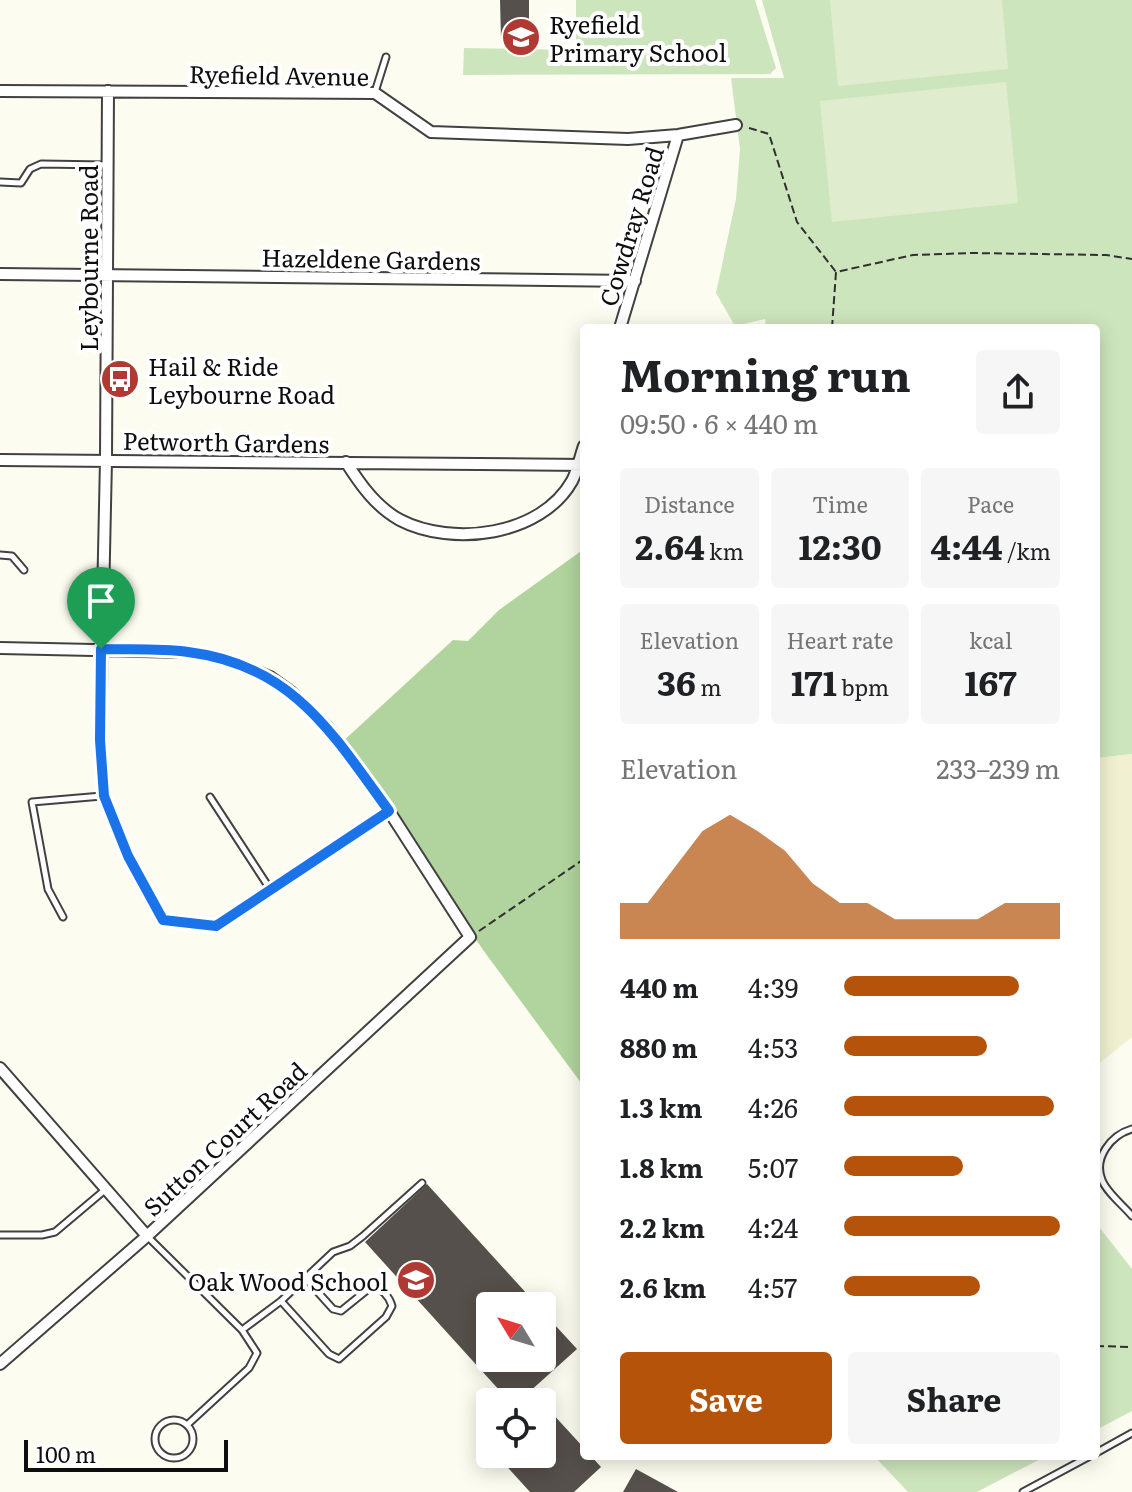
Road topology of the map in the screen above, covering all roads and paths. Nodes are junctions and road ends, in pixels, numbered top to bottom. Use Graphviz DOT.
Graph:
graph roads {
  1 [pos="386,57"];
  2 [pos="0,91"];
  3 [pos="108,91"];
  4 [pos="375,93"];
  5 [pos="736,125"];
  6 [pos="678,135"];
  7 [pos="108,165"];
  8 [pos="0,182"];
  9 [pos="1132,259"];
  10 [pos="836,272"];
  11 [pos="0,274"];
  12 [pos="107,275"];
  13 [pos="635,281"];
  14 [pos="621,324"];
  15 [pos="832,324"];
  16 [pos="0,460"];
  17 [pos="106,460"];
  18 [pos="346,462"];
  19 [pos="580,465"];
  20 [pos="580,467"];
  21 [pos="0,555"];
  22 [pos="24,570"];
  23 [pos="0,648"];
  24 [pos="101,649"];
  25 [pos="104,796"];
  26 [pos="210,797"];
  27 [pos="389,811"];
  28 [pos="580,862"];
  29 [pos="271,890"];
  30 [pos="63,917"];
  31 [pos="470,937"];
  32 [pos="0,1068"];
  33 [pos="1132,1129"];
  34 [pos="422,1183"];
  35 [pos="106,1189"];
  36 [pos="1132,1216"];
  37 [pos="0,1235"];
  38 [pos="147,1236"];
  39 [pos="306,1279"];
  40 [pos="281,1301"];
  41 [pos="242,1330"];
  42 [pos="1100,1346"];
  43 [pos="1132,1347"];
  44 [pos="0,1364"];
  45 [pos="187,1425"];
  46 [pos="1132,1433"];
  47 [pos="1100,1451"];
  48 [pos="1083,1460"];
  49 [pos="1023,1492"];
  1 -- 4 [label="lane"];
  2 -- 3 [label="street, Ryefield Avenue"];
  3 -- 4 [label="street, Ryefield Avenue"];
  3 -- 7 [label="street, Leybourne Road"];
  4 -- 6 [label="street, Ryefield Avenue"];
  5 -- 6 [label="street, Ryefield Avenue"];
  5 -- 10 [label="path"];
  6 -- 13 [label="street, Cowdray Road"];
  7 -- 8 [label="lane"];
  7 -- 12 [label="street, Leybourne Road"];
  9 -- 10 [label="path"];
  10 -- 15 [label="path"];
  11 -- 12 [label="street, Hazeldene Gardens"];
  12 -- 13 [label="street, Hazeldene Gardens"];
  12 -- 17 [label="street, Leybourne Road"];
  13 -- 14 [label="street, Cowdray Road"];
  16 -- 17 [label="street, Petworth Gardens"];
  17 -- 18 [label="street, Petworth Gardens"];
  17 -- 24 [label="street, Leybourne Road"];
  18 -- 19 [label="street, Petworth Gardens"];
  18 -- 20 [label="street, Petworth Gardens"];
  21 -- 22 [label="lane"];
  23 -- 24 [label="street"];
  24 -- 25 [label="street, Leybourne Road"];
  24 -- 27 [label="street"];
  25 -- 29 [label="street, Leybourne Road"];
  25 -- 30 [label="lane"];
  26 -- 29 [label="lane"];
  27 -- 29 [label="street, Leybourne Road"];
  27 -- 31 [label="street"];
  28 -- 31 [label="path"];
  31 -- 38 [label="street, Sutton Court Road"];
  32 -- 35 [label="street"];
  33 -- 36 [label="lane"];
  34 -- 39 [label="lane"];
  35 -- 37 [label="lane"];
  35 -- 38 [label="street"];
  38 -- 41 [label="lane"];
  38 -- 44 [label="street, Sutton Court Road"];
  39 -- 40 [label="lane"];
  39 -- 40 [label="lane"];
  40 -- 41 [label="lane"];
  41 -- 45 [label="lane"];
  42 -- 43 [label="path"];
  45 -- 45 [label="lane"];
  46 -- 47 [label="lane"];
  48 -- 49 [label="lane"];
}
